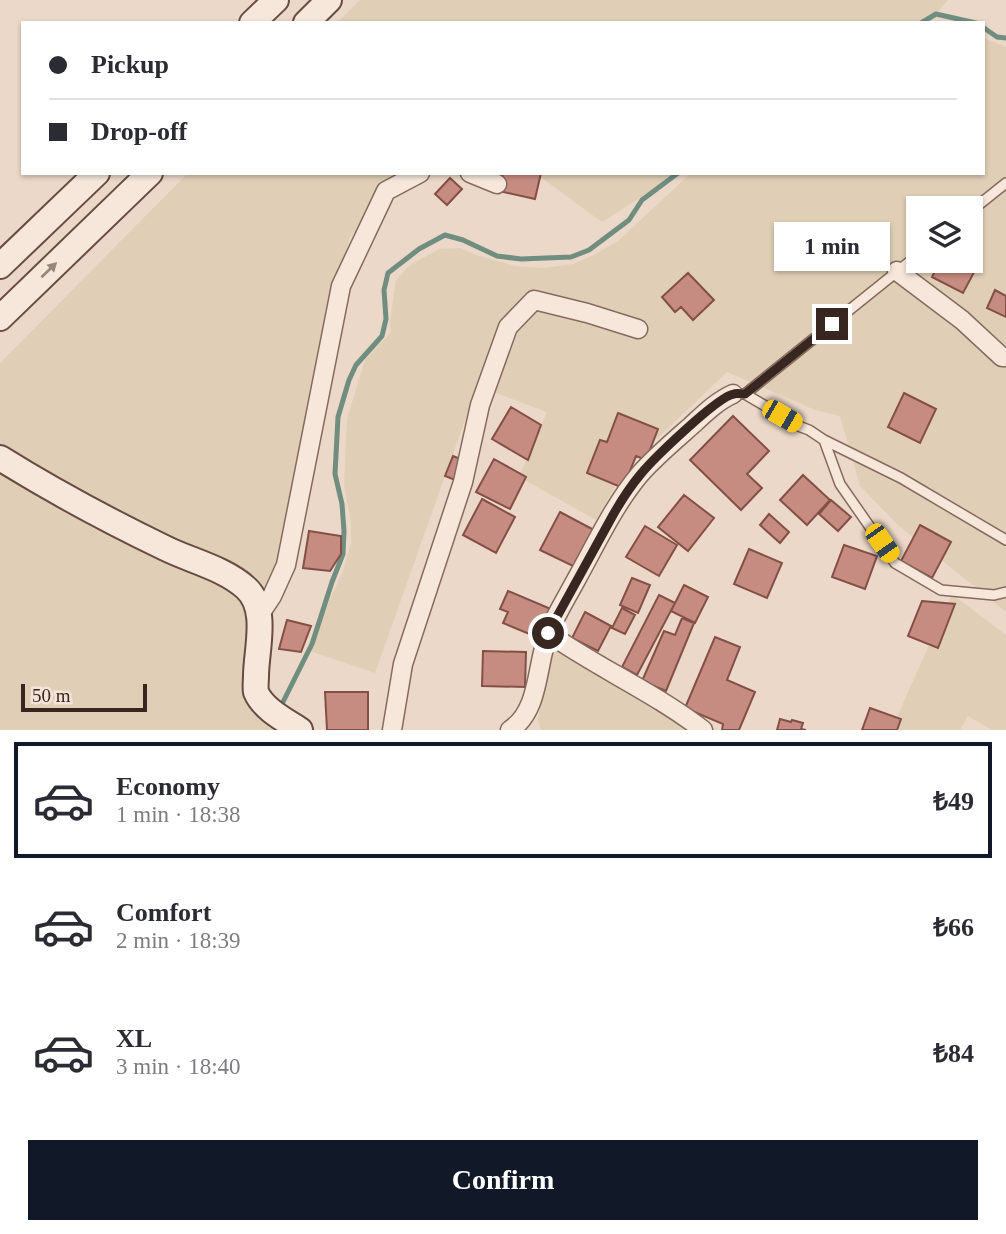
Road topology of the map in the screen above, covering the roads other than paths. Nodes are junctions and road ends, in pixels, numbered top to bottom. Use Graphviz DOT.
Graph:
graph roads {
  1 [pos="276,0"];
  2 [pos="329,0"];
  3 [pos="255,21"];
  4 [pos="308,21"];
  5 [pos="95,175"];
  6 [pos="148,175"];
  7 [pos="416,175"];
  8 [pos="475,175"];
  9 [pos="1006,183"];
  10 [pos="497,184"];
  11 [pos="983,201"];
  12 [pos="906,264"];
  13 [pos="0,266"];
  14 [pos="897,271"];
  15 [pos="0,318"];
  16 [pos="638,329"];
  17 [pos="1006,357"];
  18 [pos="739,394"];
  19 [pos="824,440"];
  20 [pos="0,458"];
  21 [pos="1006,540"];
  22 [pos="1006,592"];
  23 [pos="258,617"];
  24 [pos="548,633"];
  25 [pos="300,730"];
  26 [pos="392,730"];
  27 [pos="510,730"];
  28 [pos="703,730"];
  1 -- 3 [label="street"];
  2 -- 4 [label="street"];
  5 -- 13 [label="street"];
  15 -- 6 [label="street, one-way"];
  7 -- 23 [label="street"];
  8 -- 10 [label="street"];
  9 -- 11 [label="lane"];
  12 -- 14 [label="lane"];
  14 -- 17 [label="street"];
  14 -- 18 [label="lane"];
  16 -- 26 [label="street"];
  18 -- 19 [label="lane"];
  18 -- 24 [label="street"];
  19 -- 21 [label="lane"];
  19 -- 22 [label="lane"];
  20 -- 23 [label="street"];
  23 -- 25 [label="street"];
  24 -- 27 [label="street"];
  24 -- 28 [label="street"];
}
